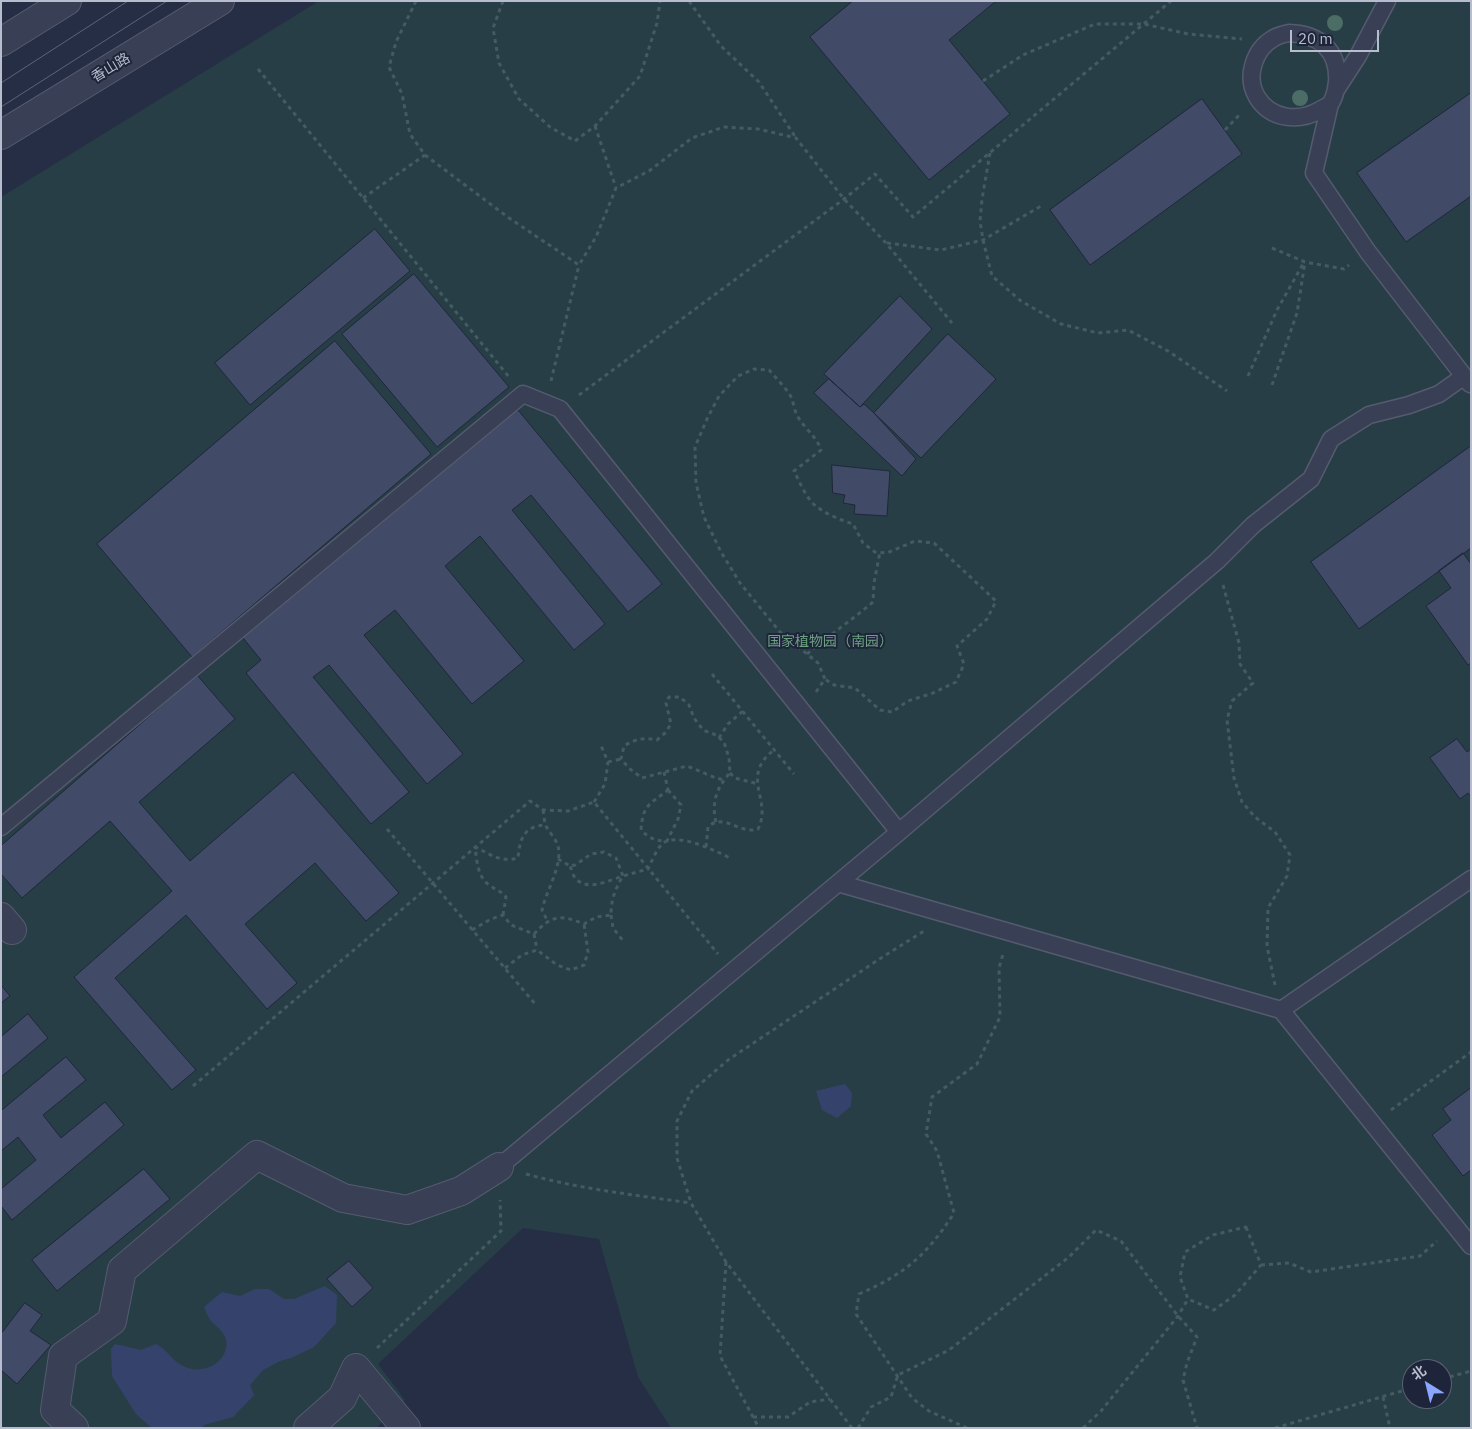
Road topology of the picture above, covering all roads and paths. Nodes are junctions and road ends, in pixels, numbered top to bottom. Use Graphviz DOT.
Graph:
graph roads {
  1 [pos="66,1"];
  2 [pos="220,1"];
  3 [pos="416,1"];
  4 [pos="504,1"];
  5 [pos="660,1"];
  6 [pos="688,1"];
  7 [pos="1171,1"];
  8 [pos="1388,1"];
  9 [pos="1144,24"];
  10 [pos="1,42"];
  11 [pos="1264,45"];
  12 [pos="258,69"];
  13 [pos="983,81"];
  14 [pos="1333,97"];
  15 [pos="595,126"];
  16 [pos="1,135"];
  17 [pos="796,138"];
  18 [pos="990,153"];
  19 [pos="425,155"];
  20 [pos="616,188"];
  21 [pos="363,198"];
  22 [pos="844,199"];
  23 [pos="1041,206"];
  24 [pos="983,240"];
  25 [pos="886,243"];
  26 [pos="1272,248"];
  27 [pos="1368,252"];
  28 [pos="1304,262"];
  29 [pos="580,265"];
  30 [pos="952,323"];
  31 [pos="1248,376"];
  32 [pos="1467,381"];
  33 [pos="1272,385"];
  34 [pos="1227,392"];
  35 [pos="523,394"];
  36 [pos="553,406"];
  37 [pos="880,552"];
  38 [pos="1217,562"];
  39 [pos="807,654"];
  40 [pos="712,674"];
  41 [pos="825,679"];
  42 [pos="799,707"];
  43 [pos="743,711"];
  44 [pos="719,738"];
  45 [pos="600,743"];
  46 [pos="774,750"];
  47 [pos="621,759"];
  48 [pos="608,762"];
  49 [pos="664,772"];
  50 [pos="730,773"];
  51 [pos="794,774"];
  52 [pos="724,780"];
  53 [pos="758,784"];
  54 [pos="668,790"];
  55 [pos="594,802"];
  56 [pos="543,810"];
  57 [pos="716,822"];
  58 [pos="546,825"];
  59 [pos="1,827"];
  60 [pos="387,829"];
  61 [pos="900,832"];
  62 [pos="666,841"];
  63 [pos="475,847"];
  64 [pos="706,847"];
  65 [pos="730,858"];
  66 [pos="558,859"];
  67 [pos="570,866"];
  68 [pos="648,868"];
  69 [pos="623,876"];
  70 [pos="1471,879"];
  71 [pos="432,883"];
  72 [pos="838,883"];
  73 [pos="503,915"];
  74 [pos="612,915"];
  75 [pos="950,915"];
  76 [pos="548,922"];
  77 [pos="584,924"];
  78 [pos="472,930"];
  79 [pos="1009,932"];
  80 [pos="534,934"];
  81 [pos="624,942"];
  82 [pos="537,950"];
  83 [pos="505,968"];
  84 [pos="733,972"];
  85 [pos="536,1005"];
  86 [pos="1281,1010"];
  87 [pos="1471,1052"];
  88 [pos="193,1086"];
  89 [pos="1372,1123"];
  90 [pos="499,1167"];
  91 [pos="690,1203"];
  92 [pos="1454,1226"];
  93 [pos="1471,1246"];
  94 [pos="726,1262"];
  95 [pos="1261,1264"];
  96 [pos="1188,1299"];
  97 [pos="1178,1316"];
  98 [pos="356,1368"];
  99 [pos="1471,1371"];
  100 [pos="898,1375"];
  101 [pos="1452,1377"];
  102 [pos="1402,1391"];
  103 [pos="1383,1396"];
  104 [pos="830,1399"];
  105 [pos="752,1417"];
  106 [pos="74,1428"];
  107 [pos="308,1428"];
  108 [pos="406,1428"];
  109 [pos="759,1428"];
  110 [pos="852,1428"];
  111 [pos="858,1428"];
  112 [pos="967,1428"];
  113 [pos="1083,1428"];
  114 [pos="1197,1428"];
  115 [pos="1274,1428"];
  116 [pos="1390,1428"];
  1 -- 10 [label="street"];
  2 -- 16 [label="street, 香山路"];
  3 -- 19 [label="path"];
  4 -- 15 [label="path"];
  5 -- 15 [label="path"];
  6 -- 17 [label="path"];
  7 -- 9 [label="path"];
  8 -- 14 [label="lane"];
  9 -- 11 [label="path"];
  9 -- 13 [label="path"];
  9 -- 18 [label="path"];
  11 -- 14 [label="lane"];
  11 -- 14 [label="lane"];
  12 -- 21 [label="path"];
  14 -- 27 [label="lane"];
  15 -- 20 [label="path"];
  17 -- 20 [label="path"];
  17 -- 22 [label="path"];
  18 -- 22 [label="path"];
  18 -- 24 [label="path"];
  19 -- 21 [label="path"];
  19 -- 29 [label="path"];
  20 -- 29 [label="path"];
  21 -- 35 [label="path"];
  22 -- 25 [label="path"];
  22 -- 36 [label="path"];
  23 -- 24 [label="path"];
  24 -- 25 [label="path"];
  24 -- 34 [label="path"];
  25 -- 30 [label="path"];
  26 -- 28 [label="path"];
  27 -- 28 [label="path"];
  27 -- 32 [label="lane"];
  28 -- 31 [label="path"];
  28 -- 33 [label="path"];
  29 -- 36 [label="path"];
  32 -- 38 [label="lane"];
  35 -- 36 [label="lane"];
  35 -- 59 [label="lane"];
  36 -- 42 [label="lane"];
  37 -- 39 [label="path"];
  37 -- 39 [label="path"];
  37 -- 41 [label="path"];
  38 -- 61 [label="lane"];
  38 -- 86 [label="path"];
  39 -- 41 [label="path"];
  40 -- 43 [label="path"];
  41 -- 42 [label="path"];
  42 -- 61 [label="lane"];
  43 -- 44 [label="path"];
  43 -- 46 [label="path"];
  44 -- 47 [label="path"];
  44 -- 50 [label="path"];
  45 -- 48 [label="path"];
  46 -- 51 [label="path"];
  46 -- 53 [label="path"];
  47 -- 48 [label="path"];
  47 -- 49 [label="path"];
  48 -- 55 [label="path"];
  49 -- 52 [label="path"];
  49 -- 54 [label="path"];
  50 -- 52 [label="path"];
  50 -- 53 [label="path"];
  52 -- 57 [label="path"];
  53 -- 57 [label="path"];
  54 -- 62 [label="path"];
  54 -- 62 [label="path"];
  55 -- 56 [label="path"];
  55 -- 68 [label="path"];
  56 -- 58 [label="path"];
  56 -- 63 [label="path"];
  57 -- 64 [label="path"];
  58 -- 63 [label="path"];
  58 -- 66 [label="path"];
  60 -- 71 [label="path"];
  61 -- 72 [label="lane"];
  62 -- 64 [label="path"];
  62 -- 68 [label="path"];
  63 -- 71 [label="path"];
  63 -- 73 [label="path"];
  64 -- 65 [label="path"];
  66 -- 67 [label="path"];
  66 -- 76 [label="path"];
  67 -- 69 [label="path"];
  67 -- 69 [label="path"];
  68 -- 69 [label="path"];
  68 -- 84 [label="path"];
  69 -- 74 [label="path"];
  70 -- 86 [label="lane"];
  71 -- 78 [label="path"];
  71 -- 88 [label="path"];
  72 -- 75 [label="lane"];
  72 -- 84 [label="lane"];
  73 -- 78 [label="path"];
  73 -- 80 [label="path"];
  74 -- 77 [label="path"];
  74 -- 81 [label="path"];
  75 -- 79 [label="lane"];
  75 -- 91 [label="path"];
  76 -- 77 [label="path"];
  76 -- 80 [label="path"];
  77 -- 82 [label="path"];
  78 -- 83 [label="path"];
  79 -- 86 [label="lane"];
  79 -- 100 [label="path"];
  80 -- 82 [label="path"];
  82 -- 83 [label="path"];
  83 -- 85 [label="path"];
  84 -- 90 [label="lane"];
  86 -- 89 [label="lane"];
  87 -- 89 [label="path"];
  89 -- 92 [label="lane"];
  90 -- 91 [label="path"];
  90 -- 98 [label="path"];
  90 -- 106 [label="street"];
  91 -- 94 [label="path"];
  92 -- 93 [label="lane"];
  92 -- 95 [label="path"];
  94 -- 104 [label="path"];
  94 -- 105 [label="path"];
  95 -- 96 [label="path"];
  95 -- 96 [label="path"];
  96 -- 97 [label="path"];
  97 -- 100 [label="path"];
  97 -- 113 [label="path"];
  97 -- 114 [label="path"];
  98 -- 107 [label="street"];
  98 -- 108 [label="street"];
  99 -- 101 [label="path"];
  100 -- 111 [label="path"];
  100 -- 112 [label="path"];
  102 -- 103 [label="path"];
  103 -- 115 [label="path"];
  103 -- 116 [label="path"];
  104 -- 105 [label="path"];
  104 -- 110 [label="path"];
  105 -- 109 [label="path"];
}
